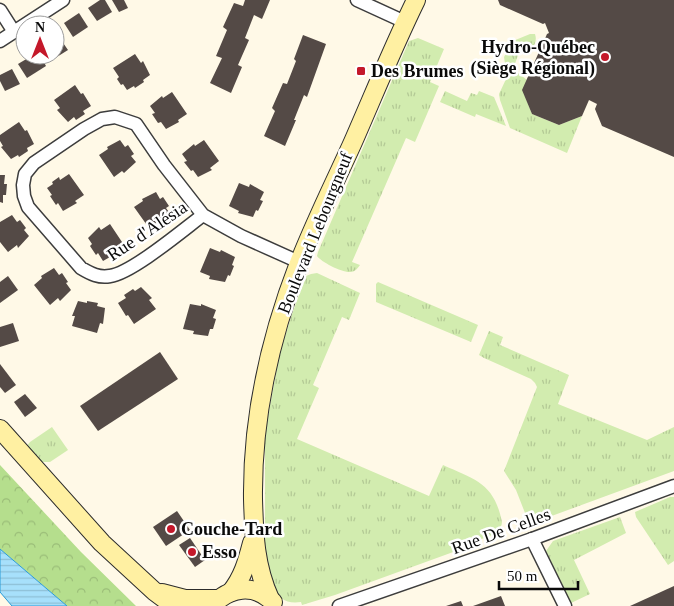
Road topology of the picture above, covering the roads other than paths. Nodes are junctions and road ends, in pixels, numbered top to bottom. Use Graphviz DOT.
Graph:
graph roads {
  1 [pos="63,0"];
  2 [pos="357,0"];
  3 [pos="416,0"];
  4 [pos="0,10"];
  5 [pos="405,22"];
  6 [pos="14,32"];
  7 [pos="0,41"];
  8 [pos="203,215"];
  9 [pos="300,262"];
  10 [pos="0,430"];
  11 [pos="674,486"];
  12 [pos="254,538"];
  13 [pos="532,539"];
  14 [pos="154,592"];
  15 [pos="221,599"];
  16 [pos="274,602"];
  17 [pos="174,606"];
  18 [pos="339,606"];
  19 [pos="565,606"];
  1 -- 6 [label="street"];
  2 -- 5 [label="street"];
  3 -- 5 [label="main road, Boulevard Lebourgneuf"];
  4 -- 6 [label="street"];
  5 -- 9 [label="main road, Boulevard Lebourgneuf"];
  6 -- 7 [label="street"];
  8 -- 8 [label="street, Rue d'Alésia"];
  8 -- 9 [label="street, Rue d'Alésia"];
  9 -- 12 [label="main road, Boulevard Lebourgneuf"];
  10 -- 14 [label="main road"];
  11 -- 13 [label="street, Rue De Celles"];
  12 -- 15 [label="main road, Boulevard Lebourgneuf"];
  12 -- 16 [label="main road, Boulevard Lebourgneuf"];
  13 -- 18 [label="street, Rue De Celles"];
  13 -- 19 [label="street"];
  14 -- 15 [label="main road"];
  14 -- 17 [label="main road"];
  15 -- 16 [label="main road"];
}
